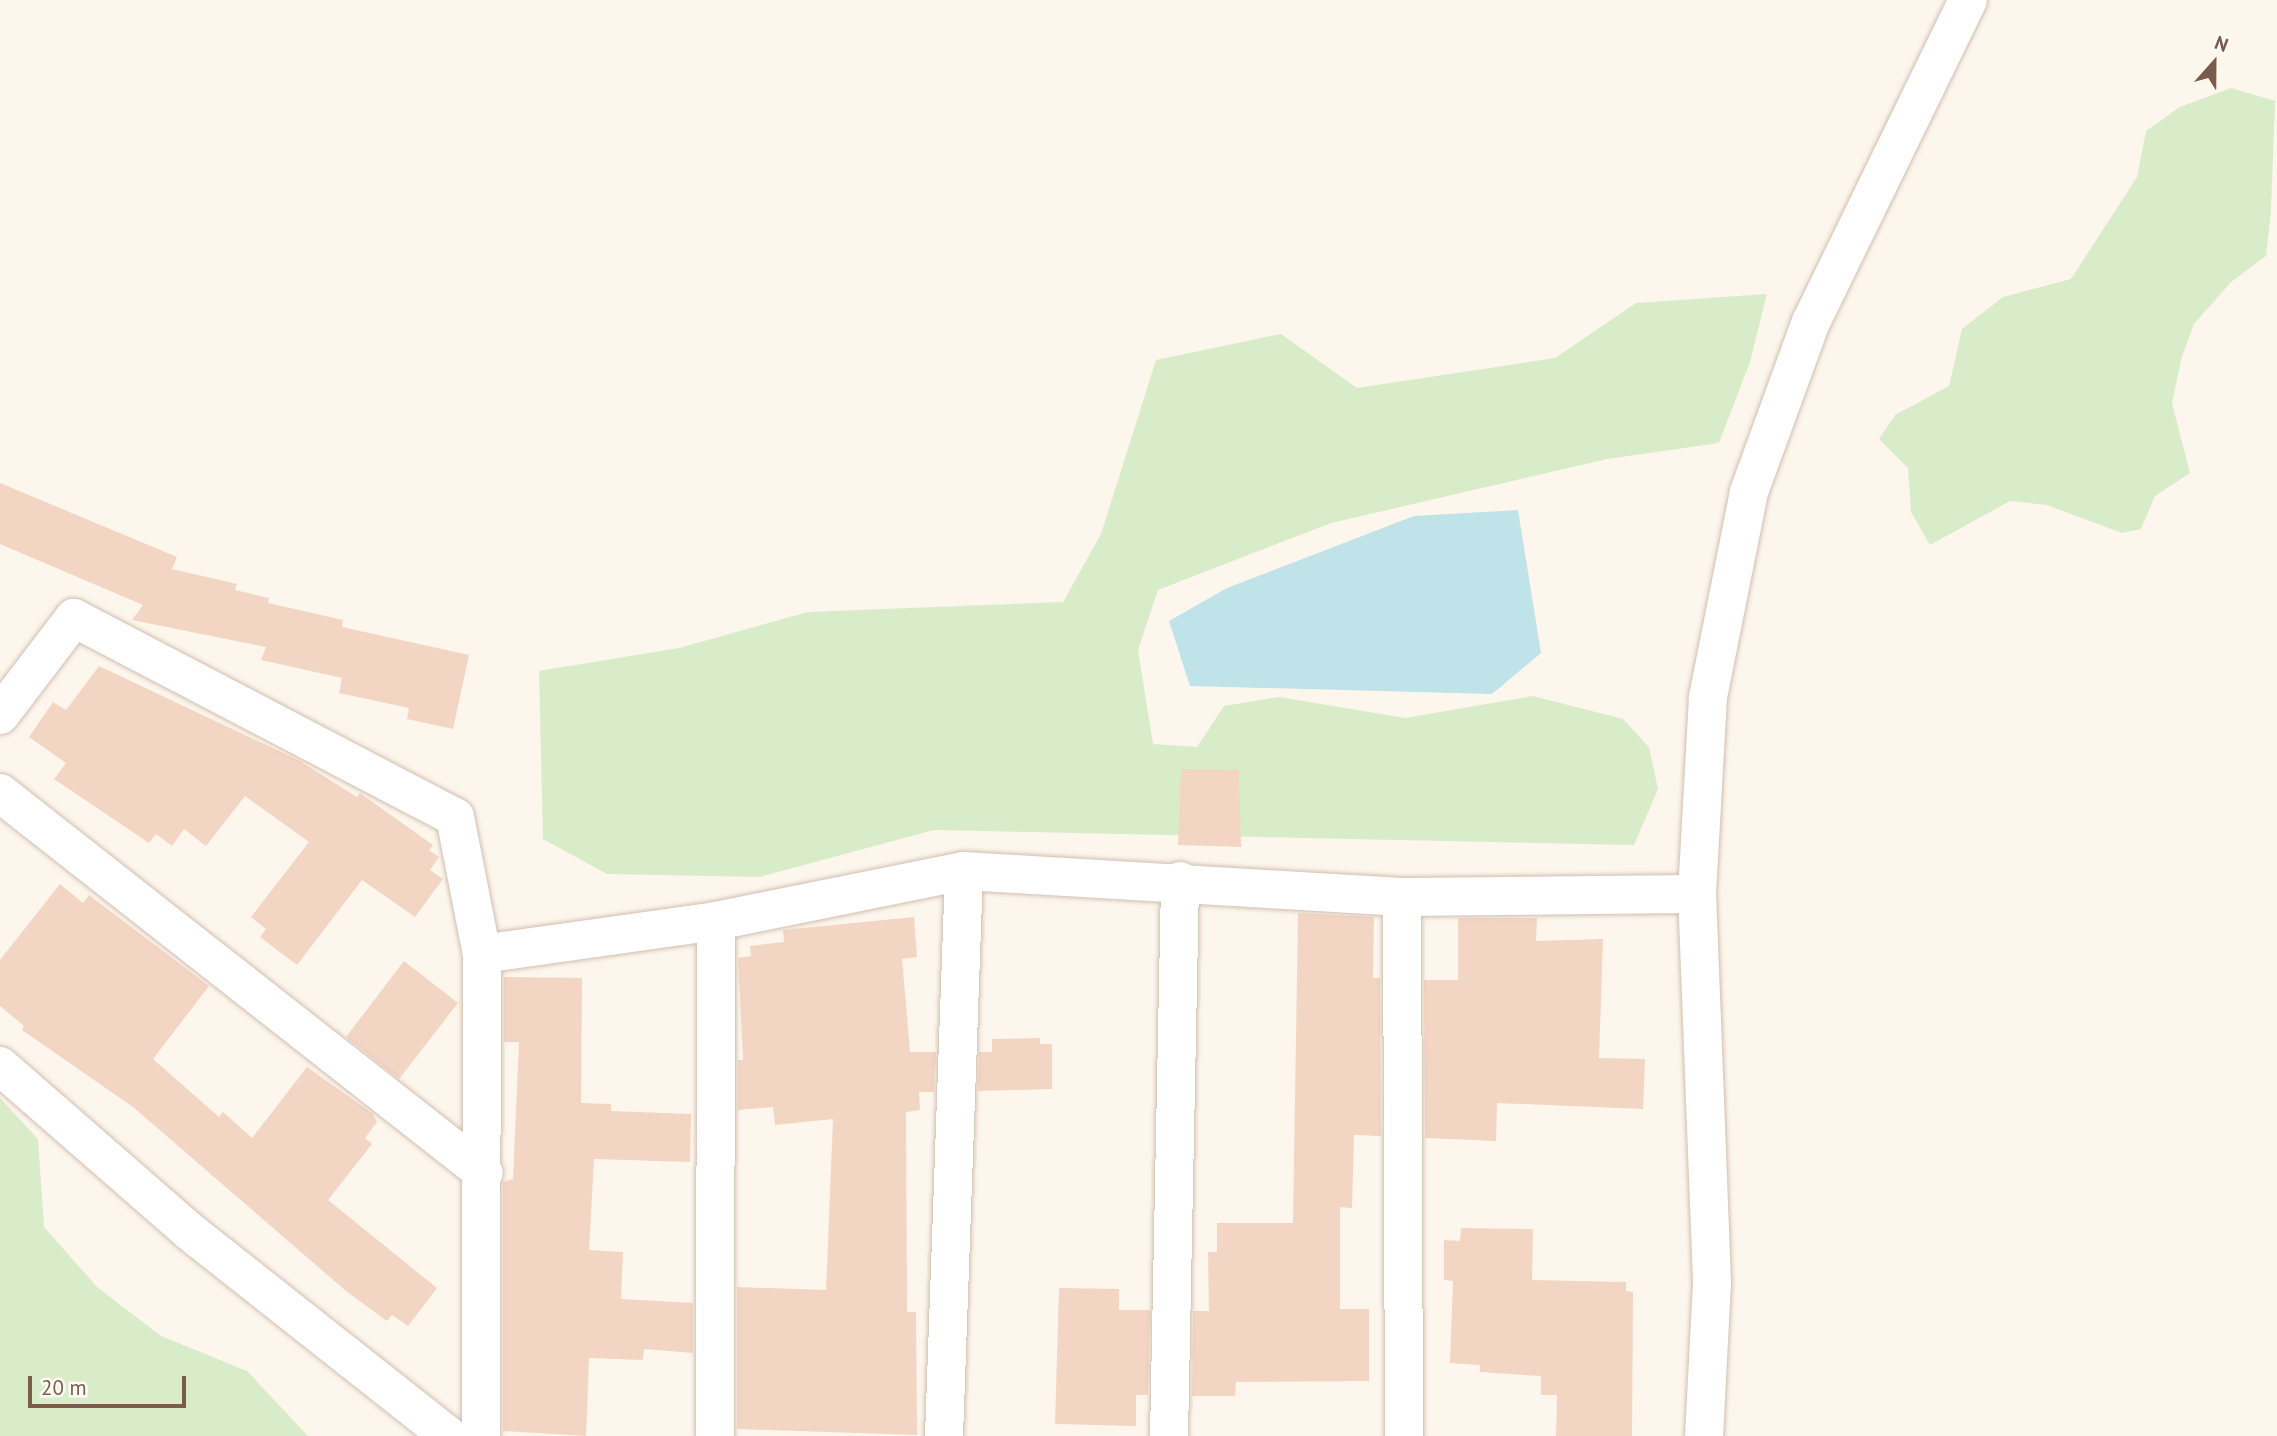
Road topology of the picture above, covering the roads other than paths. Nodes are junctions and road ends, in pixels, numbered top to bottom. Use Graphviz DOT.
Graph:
graph roads {
  1 [pos="1968,0"];
  2 [pos="0,715"];
  3 [pos="0,793"];
  4 [pos="964,871"];
  5 [pos="1180,881"];
  6 [pos="1697,894"];
  7 [pos="1402,897"];
  8 [pos="716,921"];
  9 [pos="482,954"];
  10 [pos="0,1066"];
  11 [pos="484,1173"];
  12 [pos="449,1436"];
  13 [pos="481,1436"];
  14 [pos="716,1436"];
  15 [pos="944,1436"];
  16 [pos="1169,1436"];
  17 [pos="1404,1436"];
  18 [pos="1704,1436"];
  1 -- 6 [label="street"];
  2 -- 9 [label="street"];
  3 -- 11 [label="street"];
  4 -- 5 [label="street"];
  4 -- 8 [label="street"];
  4 -- 15 [label="street"];
  5 -- 7 [label="street"];
  5 -- 16 [label="street"];
  6 -- 7 [label="street"];
  6 -- 18 [label="street"];
  7 -- 17 [label="street"];
  8 -- 9 [label="street"];
  8 -- 14 [label="street"];
  9 -- 11 [label="street"];
  10 -- 12 [label="street"];
  11 -- 13 [label="street"];
}
